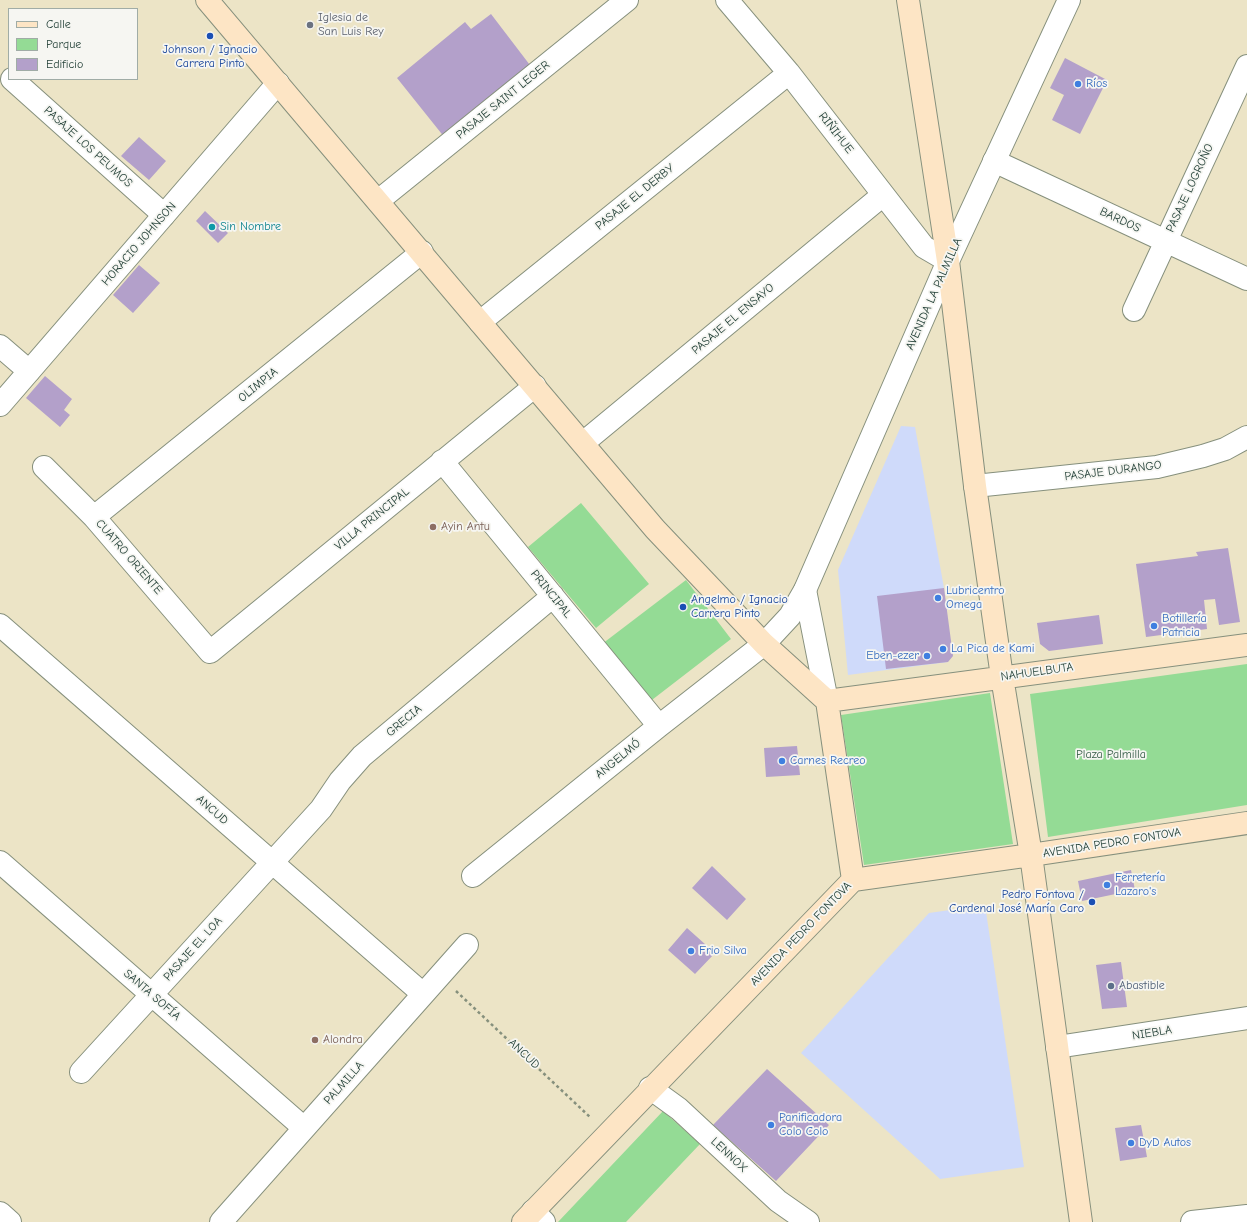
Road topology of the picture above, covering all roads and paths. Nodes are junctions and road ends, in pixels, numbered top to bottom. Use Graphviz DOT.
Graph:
graph roads {
  1 [pos="207,0"];
  2 [pos="627,0"];
  3 [pos="727,0"];
  4 [pos="908,0"];
  5 [pos="1069,0"];
  6 [pos="1247,66"];
  7 [pos="0,68"];
  8 [pos="789,73"];
  9 [pos="8,75"];
  10 [pos="13,80"];
  11 [pos="278,83"];
  12 [pos="994,161"];
  13 [pos="883,195"];
  14 [pos="378,201"];
  15 [pos="164,215"];
  16 [pos="1166,241"];
  17 [pos="422,252"];
  18 [pos="948,261"];
  19 [pos="1247,279"];
  20 [pos="1134,310"];
  21 [pos="480,322"];
  22 [pos="0,346"];
  23 [pos="29,371"];
  24 [pos="534,386"];
  25 [pos="0,405"];
  26 [pos="1247,437"];
  27 [pos="583,443"];
  28 [pos="442,461"];
  29 [pos="44,466"];
  30 [pos="975,486"];
  31 [pos="94,517"];
  32 [pos="805,590"];
  33 [pos="553,596"];
  34 [pos="0,625"];
  35 [pos="764,644"];
  36 [pos="1247,645"];
  37 [pos="210,652"];
  38 [pos="1002,677"];
  39 [pos="827,701"];
  40 [pos="659,726"];
  41 [pos="1247,823"];
  42 [pos="1031,855"];
  43 [pos="0,862"];
  44 [pos="272,862"];
  45 [pos="473,876"];
  46 [pos="853,880"];
  47 [pos="466,945"];
  48 [pos="440,975"];
  49 [pos="423,994"];
  50 [pos="152,995"];
  51 [pos="1247,1018"];
  52 [pos="1057,1047"];
  53 [pos="81,1072"];
  54 [pos="650,1088"];
  55 [pos="304,1128"];
  56 [pos="607,1133"];
  57 [pos="0,1213"];
  58 [pos="1247,1216"];
  59 [pos="534,1218"];
  60 [pos="10,1222"];
  61 [pos="221,1222"];
  62 [pos="808,1222"];
  63 [pos="1081,1222"];
  64 [pos="1192,1222"];
  1 -- 11 [label="main road"];
  2 -- 14 [label="street, PASAJE SAINT LEGER"];
  3 -- 8 [label="street, RIÑIHUE"];
  4 -- 18 [label="main road"];
  5 -- 12 [label="street, AVENIDA LA PALMILLA"];
  6 -- 16 [label="street, PASAJE LOGROÑO"];
  7 -- 9 [label="street"];
  8 -- 13 [label="street, RIÑIHUE"];
  8 -- 21 [label="street, PASAJE EL DERBY"];
  10 -- 15 [label="street, PASAJE LOS PEUMOS"];
  11 -- 14 [label="main road"];
  11 -- 15 [label="street, HORACIO JOHNSON"];
  12 -- 16 [label="street, BARDOS"];
  12 -- 18 [label="street, AVENIDA LA PALMILLA"];
  13 -- 18 [label="street, RIÑIHUE"];
  13 -- 27 [label="street, PASAJE EL ENSAYO"];
  14 -- 17 [label="main road"];
  15 -- 23 [label="street, HORACIO JOHNSON"];
  16 -- 19 [label="street, BARDOS"];
  16 -- 20 [label="street, PASAJE LOGROÑO"];
  17 -- 21 [label="main road"];
  17 -- 31 [label="street, OLIMPIA"];
  18 -- 30 [label="main road"];
  18 -- 32 [label="street, AVENIDA LA PALMILLA"];
  21 -- 24 [label="main road"];
  22 -- 23 [label="street"];
  23 -- 25 [label="street, HORACIO JOHNSON"];
  24 -- 27 [label="main road"];
  24 -- 28 [label="street, VILLA PRINCIPAL"];
  26 -- 30 [label="street, PASAJE DURANGO"];
  27 -- 35 [label="main road"];
  28 -- 33 [label="street, PRINCIPAL"];
  28 -- 37 [label="street, VILLA PRINCIPAL"];
  29 -- 31 [label="street, CUATRO ORIENTE"];
  30 -- 38 [label="main road"];
  31 -- 37 [label="street, CUATRO ORIENTE"];
  32 -- 35 [label="street, AVENIDA LA PALMILLA"];
  32 -- 39 [label="street"];
  33 -- 40 [label="street, PRINCIPAL"];
  33 -- 44 [label="street, GRECIA"];
  34 -- 44 [label="street, ANCUD"];
  35 -- 39 [label="main road"];
  35 -- 40 [label="street, ANGELMÓ"];
  36 -- 38 [label="main road, NAHUELBUTA"];
  38 -- 39 [label="main road, NAHUELBUTA"];
  38 -- 42 [label="main road"];
  39 -- 46 [label="main road"];
  40 -- 45 [label="street, ANGELMÓ"];
  41 -- 42 [label="main road, AVENIDA PEDRO FONTOVA"];
  42 -- 46 [label="main road, AVENIDA PEDRO FONTOVA"];
  42 -- 52 [label="main road"];
  43 -- 50 [label="street, SANTA SOFÍA"];
  44 -- 49 [label="street, ANCUD"];
  44 -- 50 [label="street, PASAJE EL LOA"];
  46 -- 54 [label="main road, AVENIDA PEDRO FONTOVA"];
  47 -- 48 [label="street, PALMILLA"];
  48 -- 49 [label="street, PALMILLA"];
  48 -- 56 [label="path, ANCUD"];
  49 -- 55 [label="street, PALMILLA"];
  50 -- 53 [label="street, PASAJE EL LOA"];
  50 -- 55 [label="street, SANTA SOFÍA"];
  51 -- 52 [label="street, NIEBLA"];
  52 -- 63 [label="main road"];
  54 -- 56 [label="main road, AVENIDA PEDRO FONTOVA"];
  54 -- 62 [label="street, LENNOX"];
  55 -- 61 [label="street, PALMILLA"];
  56 -- 59 [label="main road, AVENIDA PEDRO FONTOVA"];
  57 -- 60 [label="street"];
  58 -- 64 [label="street"];
}
